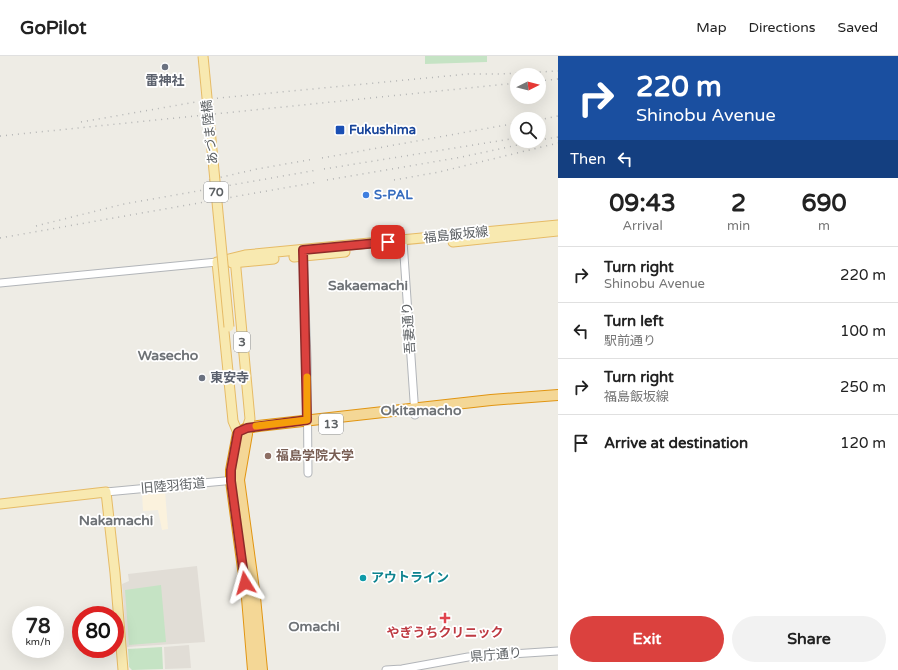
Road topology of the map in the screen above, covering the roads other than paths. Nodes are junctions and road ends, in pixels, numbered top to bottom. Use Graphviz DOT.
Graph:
graph roads {
  1 [pos="203,56"];
  2 [pos="208,56"];
  3 [pos="558,225"];
  4 [pos="558,231"];
  5 [pos="403,244"];
  6 [pos="303,254"];
  7 [pos="235,260"];
  8 [pos="217,262"];
  9 [pos="0,283"];
  10 [pos="232,327"];
  11 [pos="558,395"];
  12 [pos="558,402"];
  13 [pos="414,412"];
  14 [pos="307,424"];
  15 [pos="244,431"];
  16 [pos="308,474"];
  17 [pos="235,480"];
  18 [pos="106,492"];
  19 [pos="0,504"];
  20 [pos="558,651"];
  21 [pos="123,670"];
  22 [pos="253,670"];
  23 [pos="262,670"];
  24 [pos="386,670"];
  1 -- 10 [label="main road, あづま陸橋 / 70, bridge"];
  2 -- 10 [label="main road, あづま陸橋 / 70"];
  3 -- 5 [label="main road, 福島飯坂線"];
  4 -- 5 [label="main road, 福島飯坂線"];
  5 -- 6 [label="main road, 福島飯坂線"];
  5 -- 13 [label="street, 吾妻通り"];
  6 -- 7 [label="main road, 福島飯坂線"];
  6 -- 14 [label="street"];
  7 -- 8 [label="main road, 福島飯坂線"];
  7 -- 15 [label="main road, 3"];
  8 -- 9 [label="street"];
  8 -- 15 [label="main road, 3"];
  10 -- 15 [label="main road, 70"];
  11 -- 13 [label="highway, 13"];
  12 -- 13 [label="highway, 13"];
  13 -- 14 [label="highway, 13"];
  14 -- 15 [label="highway, 13"];
  14 -- 16 [label="street"];
  15 -- 17 [label="highway"];
  17 -- 18 [label="street, 旧陸羽街道"];
  17 -- 22 [label="highway"];
  17 -- 23 [label="highway"];
  18 -- 19 [label="main road"];
  18 -- 21 [label="main road"];
  20 -- 24 [label="street, 県庁通り"];
}
